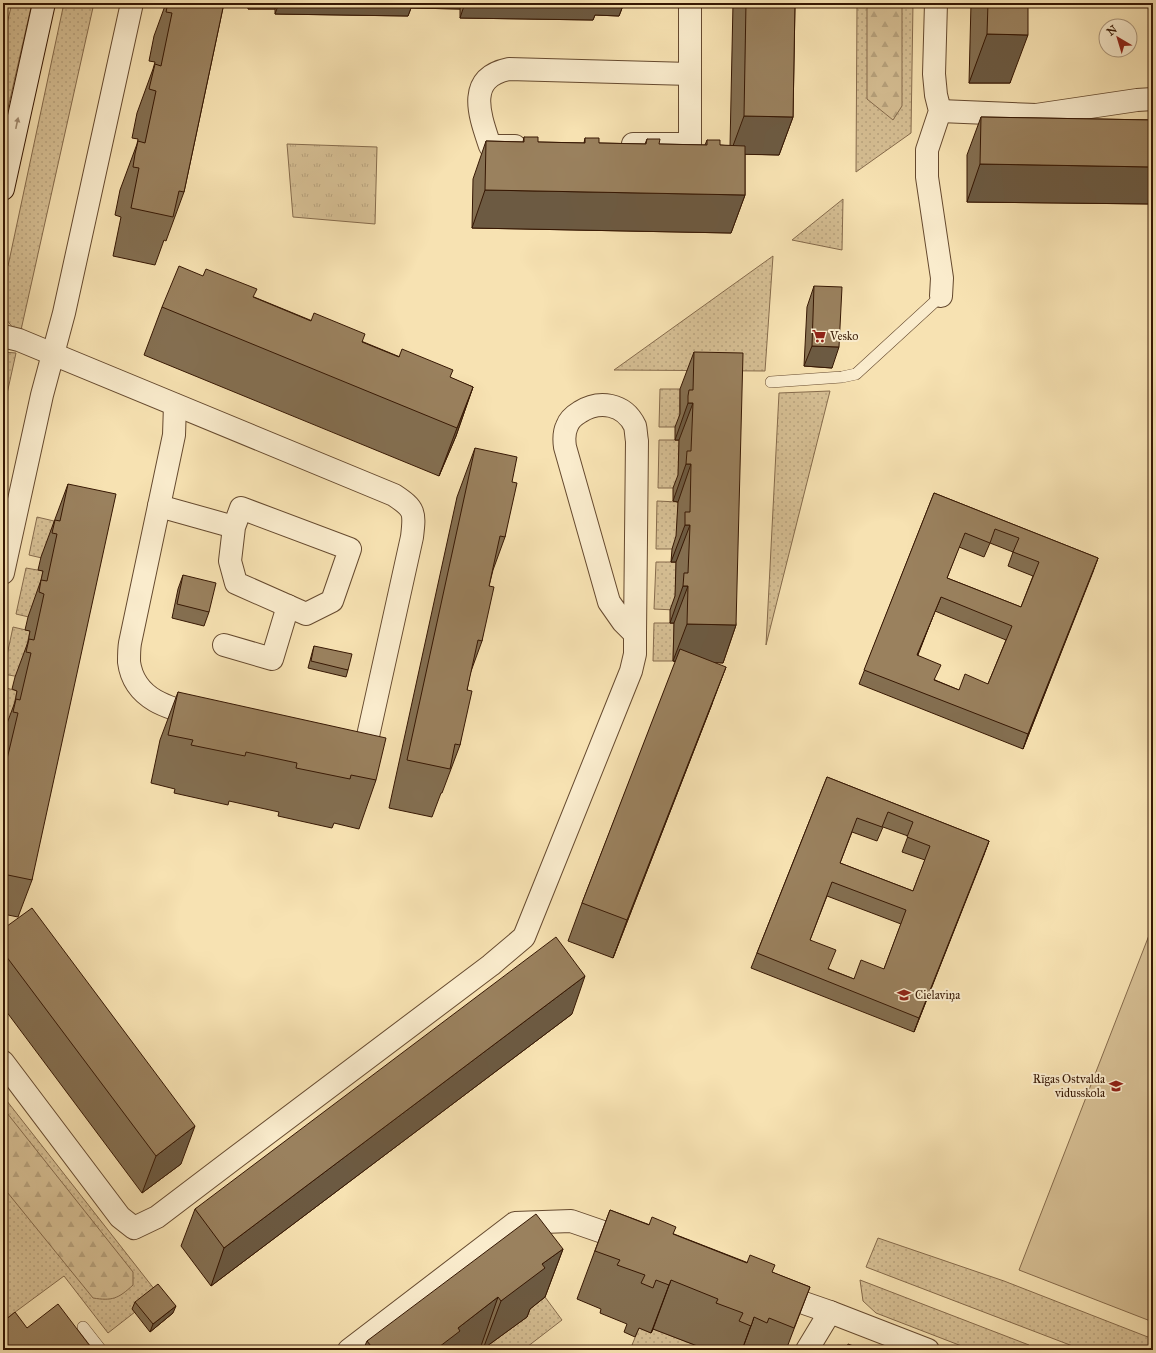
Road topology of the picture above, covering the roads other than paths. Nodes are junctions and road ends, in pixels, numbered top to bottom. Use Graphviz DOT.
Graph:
graph roads {
  1 [pos="44,3"];
  2 [pos="132,3"];
  3 [pos="690,3"];
  4 [pos="936,3"];
  5 [pos="690,74"];
  6 [pos="1153,100"];
  7 [pos="940,111"];
  8 [pos="610,145"];
  9 [pos="538,146"];
  10 [pos="3,189"];
  11 [pos="941,296"];
  12 [pos="3,336"];
  13 [pos="53,355"];
  14 [pos="771,382"];
  15 [pos="176,405"];
  16 [pos="159,506"];
  17 [pos="234,527"];
  18 [pos="3,573"];
  19 [pos="288,606"];
  20 [pos="635,634"];
  21 [pos="224,645"];
  22 [pos="220,720"];
  23 [pos="334,747"];
  24 [pos="3,1062"];
  25 [pos="645,1247"];
  26 [pos="756,1286"];
  27 [pos="830,1312"];
  28 [pos="83,1327"];
  29 [pos="101,1350"];
  30 [pos="349,1350"];
  31 [pos="807,1350"];
  32 [pos="928,1350"];
  10 -- 1 [label="street, one-way"];
  2 -- 13 [label="street"];
  3 -- 5 [label="street"];
  4 -- 7 [label="street"];
  5 -- 8 [label="street"];
  5 -- 9 [label="street"];
  6 -- 7 [label="street"];
  7 -- 11 [label="street"];
  11 -- 14 [label="lane"];
  12 -- 13 [label="street"];
  13 -- 15 [label="street"];
  13 -- 18 [label="street"];
  15 -- 16 [label="street"];
  15 -- 23 [label="street"];
  16 -- 17 [label="street"];
  16 -- 22 [label="street"];
  17 -- 19 [label="street"];
  17 -- 19 [label="street"];
  19 -- 21 [label="street"];
  20 -- 20 [label="street"];
  20 -- 24 [label="street"];
  25 -- 30 [label="street"];
  26 -- 27 [label="street"];
  27 -- 31 [label="street"];
  27 -- 32 [label="street"];
  28 -- 29 [label="lane"];
}
